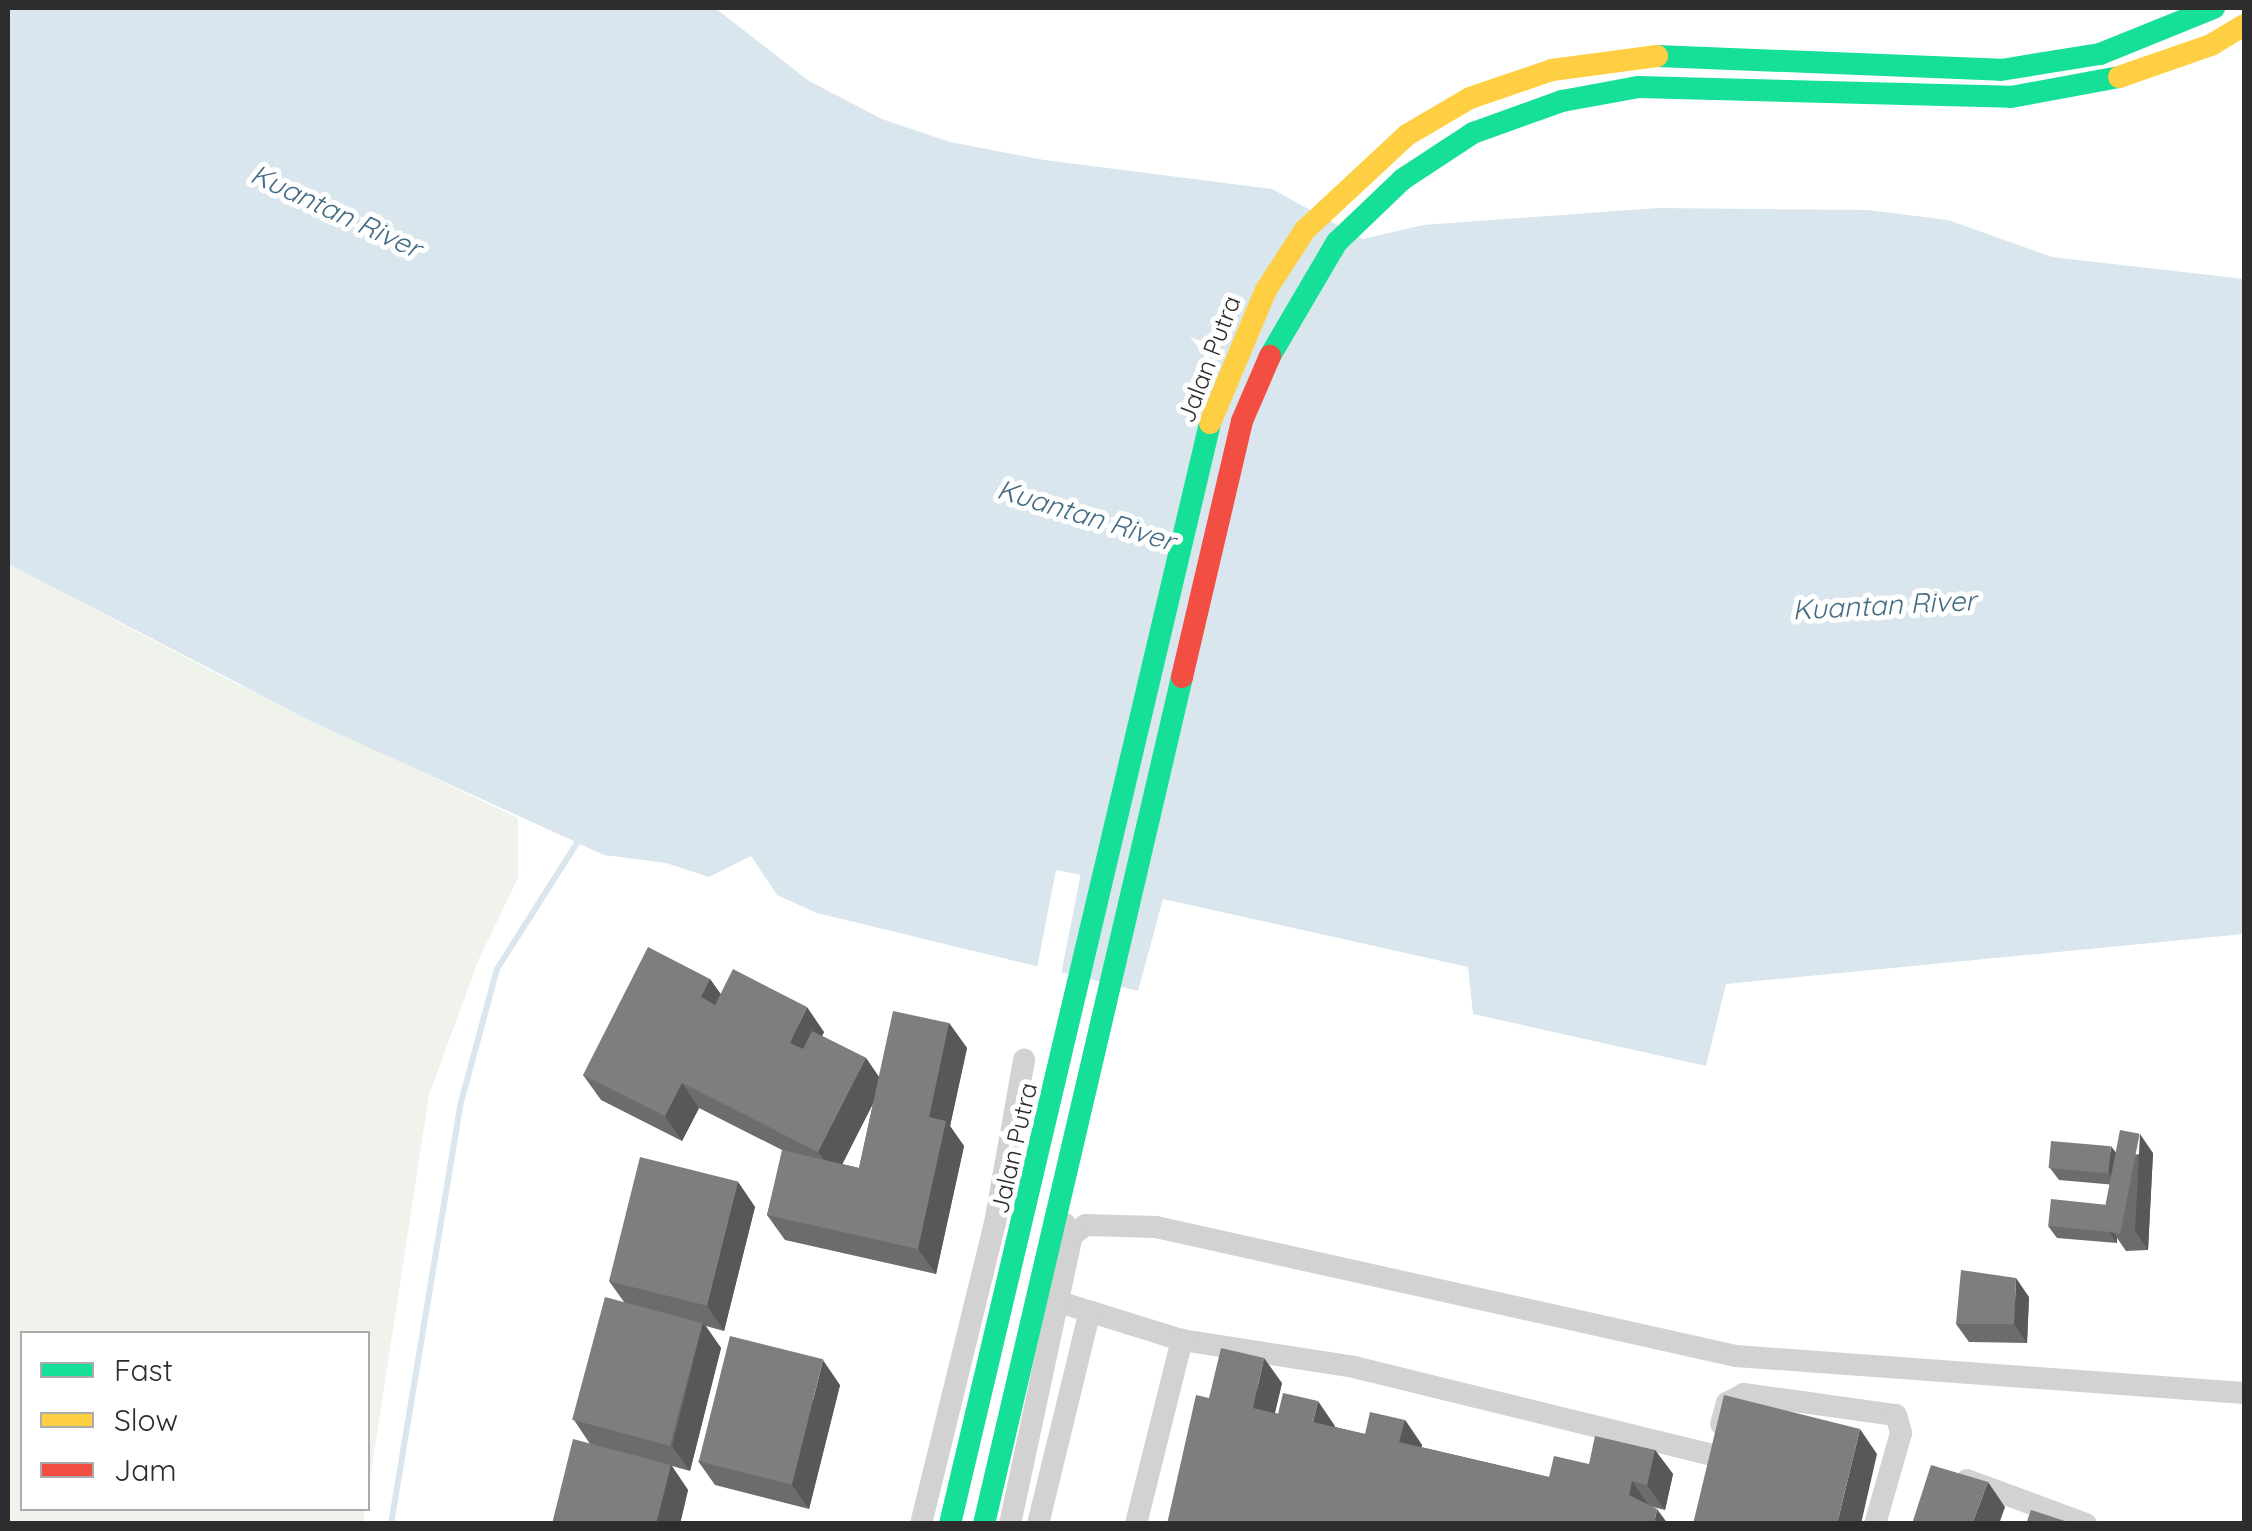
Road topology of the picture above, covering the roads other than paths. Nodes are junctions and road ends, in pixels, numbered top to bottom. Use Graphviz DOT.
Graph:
graph roads {
  1 [pos="2214,8"];
  2 [pos="2244,25"];
  3 [pos="1024,1060"];
  4 [pos="1005,1151"];
  5 [pos="1021,1204"];
  6 [pos="996,1223"];
  7 [pos="1072,1235"];
  8 [pos="1059,1302"];
  9 [pos="1090,1310"];
  10 [pos="1182,1340"];
  11 [pos="2244,1392"];
  12 [pos="1939,1474"];
  13 [pos="2027,1513"];
  14 [pos="921,1524"];
  15 [pos="950,1524"];
  16 [pos="984,1524"];
  17 [pos="1010,1524"];
  18 [pos="1038,1524"];
  19 [pos="1136,1524"];
  20 [pos="1876,1524"];
  21 [pos="2086,1524"];
  1 -- 15 [label="main road, Jalan Putra"];
  2 -- 16 [label="main road"];
  3 -- 4 [label="street"];
  4 -- 5 [label="street"];
  4 -- 6 [label="street"];
  5 -- 6 [label="street"];
  5 -- 7 [label="street"];
  6 -- 14 [label="street"];
  7 -- 8 [label="street"];
  7 -- 11 [label="street"];
  8 -- 9 [label="street"];
  8 -- 17 [label="street"];
  9 -- 10 [label="street"];
  9 -- 18 [label="street"];
  10 -- 19 [label="street"];
  10 -- 20 [label="street"];
  12 -- 13 [label="street"];
  13 -- 21 [label="street"];
}
